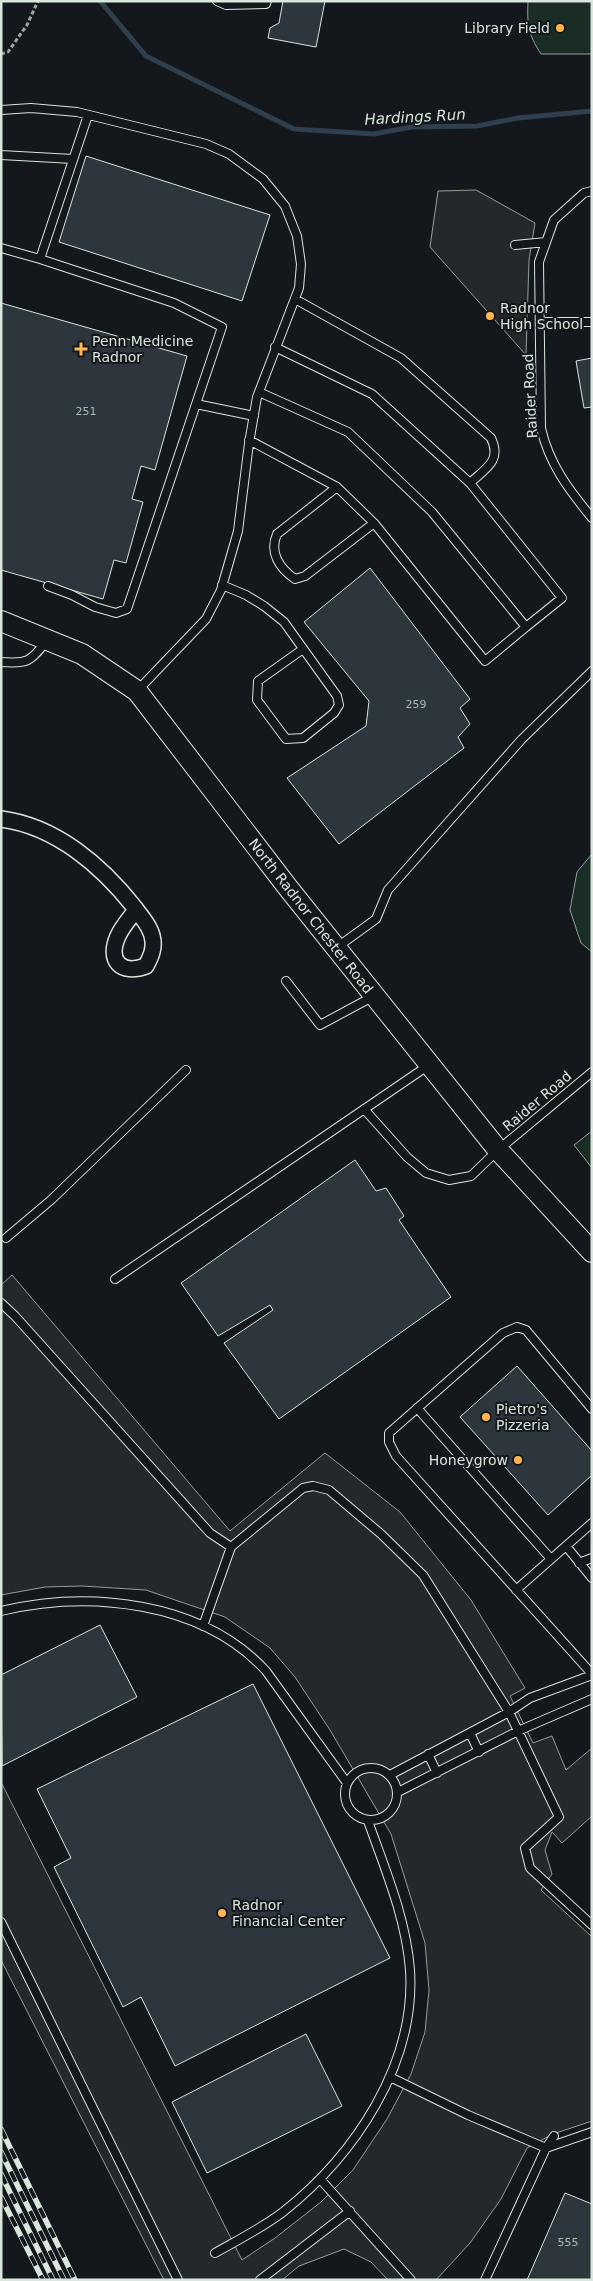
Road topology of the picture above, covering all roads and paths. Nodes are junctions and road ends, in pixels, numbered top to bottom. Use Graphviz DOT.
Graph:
graph roads {
  1 [pos="38,1"];
  2 [pos="218,1"];
  3 [pos="267,1"];
  4 [pos="1,54"];
  5 [pos="1,110"];
  6 [pos="88,115"];
  7 [pos="1,155"];
  8 [pos="73,159"];
  9 [pos="592,190"];
  10 [pos="546,242"];
  11 [pos="515,245"];
  12 [pos="1,248"];
  13 [pos="40,258"];
  14 [pos="295,299"];
  15 [pos="540,322"];
  16 [pos="592,322"];
  17 [pos="275,347"];
  18 [pos="259,392"];
  19 [pos="196,404"];
  20 [pos="254,416"];
  21 [pos="249,440"];
  22 [pos="470,483"];
  23 [pos="336,487"];
  24 [pos="592,518"];
  25 [pos="374,523"];
  26 [pos="222,585"];
  27 [pos="48,586"];
  28 [pos="1,621"];
  29 [pos="526,627"];
  30 [pos="47,640"];
  31 [pos="303,649"];
  32 [pos="1,662"];
  33 [pos="592,671"];
  34 [pos="137,691"];
  35 [pos="1,819"];
  36 [pos="136,910"];
  37 [pos="336,948"];
  38 [pos="286,981"];
  39 [pos="374,996"];
  40 [pos="429,1064"];
  41 [pos="186,1070"];
  42 [pos="592,1072"];
  43 [pos="364,1109"];
  44 [pos="498,1150"];
  45 [pos="6,1238"];
  46 [pos="592,1252"];
  47 [pos="115,1279"];
  48 [pos="1,1303"];
  49 [pos="417,1408"];
  50 [pos="592,1409"];
  51 [pos="592,1523"];
  52 [pos="566,1546"];
  53 [pos="231,1547"];
  54 [pos="592,1558"];
  55 [pos="551,1559"];
  56 [pos="579,1563"];
  57 [pos="592,1578"];
  58 [pos="516,1590"];
  59 [pos="1,1610"];
  60 [pos="203,1626"];
  61 [pos="592,1674"];
  62 [pos="592,1699"];
  63 [pos="509,1712"];
  64 [pos="518,1731"];
  65 [pos="470,1733"];
  66 [pos="479,1752"];
  67 [pos="428,1754"];
  68 [pos="437,1772"];
  69 [pos="390,1775"];
  70 [pos="347,1783"];
  71 [pos="398,1792"];
  72 [pos="368,1820"];
  73 [pos="1,1922"];
  74 [pos="592,1925"];
  75 [pos="390,2077"];
  76 [pos="592,2132"];
  77 [pos="554,2136"];
  78 [pos="546,2148"];
  79 [pos="320,2179"];
  80 [pos="350,2211"];
  81 [pos="215,2253"];
  82 [pos="178,2280"];
  83 [pos="260,2280"];
  84 [pos="411,2280"];
  85 [pos="485,2280"];
  1 -- 4 [label="path"];
  2 -- 3 [label="lane"];
  5 -- 6 [label="lane"];
  6 -- 8 [label="lane"];
  6 -- 14 [label="lane"];
  7 -- 8 [label="lane"];
  8 -- 13 [label="lane"];
  9 -- 10 [label="lane, Raider Road"];
  10 -- 11 [label="lane"];
  10 -- 15 [label="lane, Raider Road"];
  12 -- 13 [label="lane"];
  13 -- 19 [label="lane"];
  14 -- 17 [label="lane"];
  14 -- 22 [label="lane"];
  15 -- 16 [label="lane"];
  15 -- 24 [label="lane, Raider Road"];
  17 -- 18 [label="lane"];
  17 -- 22 [label="lane"];
  18 -- 20 [label="lane"];
  18 -- 29 [label="lane"];
  19 -- 20 [label="lane"];
  19 -- 27 [label="lane"];
  20 -- 21 [label="lane"];
  21 -- 23 [label="lane"];
  21 -- 26 [label="lane"];
  22 -- 29 [label="lane"];
  23 -- 25 [label="lane"];
  23 -- 25 [label="lane"];
  25 -- 29 [label="lane"];
  26 -- 31 [label="lane"];
  26 -- 34 [label="lane"];
  28 -- 30 [label="main road, North Radnor Chester Road"];
  30 -- 32 [label="lane"];
  30 -- 34 [label="main road, North Radnor Chester Road"];
  31 -- 31 [label="lane"];
  33 -- 37 [label="lane"];
  34 -- 37 [label="main road, North Radnor Chester Road"];
  35 -- 36 [label="street"];
  37 -- 39 [label="main road, North Radnor Chester Road"];
  38 -- 39 [label="lane"];
  39 -- 40 [label="main road, North Radnor Chester Road"];
  40 -- 43 [label="lane"];
  40 -- 44 [label="main road, North Radnor Chester Road"];
  41 -- 45 [label="lane"];
  42 -- 44 [label="lane, Raider Road"];
  43 -- 44 [label="lane, Raider Road"];
  43 -- 47 [label="lane"];
  44 -- 46 [label="main road, North Radnor Chester Road"];
  48 -- 53 [label="lane"];
  49 -- 50 [label="lane"];
  49 -- 55 [label="lane"];
  49 -- 58 [label="lane"];
  51 -- 52 [label="lane"];
  52 -- 55 [label="lane"];
  52 -- 56 [label="lane"];
  53 -- 60 [label="lane"];
  53 -- 63 [label="lane"];
  54 -- 56 [label="lane"];
  55 -- 58 [label="lane"];
  56 -- 57 [label="lane"];
  58 -- 61 [label="lane"];
  59 -- 60 [label="lane"];
  60 -- 70 [label="lane"];
  61 -- 63 [label="lane"];
  62 -- 64 [label="lane"];
  63 -- 64 [label="lane"];
  63 -- 65 [label="lane"];
  64 -- 66 [label="lane"];
  64 -- 74 [label="lane"];
  65 -- 66 [label="lane"];
  65 -- 67 [label="lane"];
  66 -- 68 [label="lane"];
  67 -- 68 [label="lane"];
  67 -- 69 [label="lane"];
  68 -- 71 [label="lane"];
  69 -- 70 [label="lane"];
  69 -- 71 [label="lane"];
  70 -- 72 [label="lane"];
  71 -- 72 [label="lane"];
  72 -- 75 [label="lane"];
  73 -- 82 [label="lane"];
  75 -- 78 [label="lane"];
  75 -- 79 [label="lane"];
  76 -- 78 [label="lane"];
  77 -- 78 [label="lane"];
  78 -- 85 [label="lane"];
  79 -- 80 [label="lane"];
  79 -- 81 [label="lane"];
  80 -- 83 [label="lane"];
  80 -- 84 [label="lane"];
}
